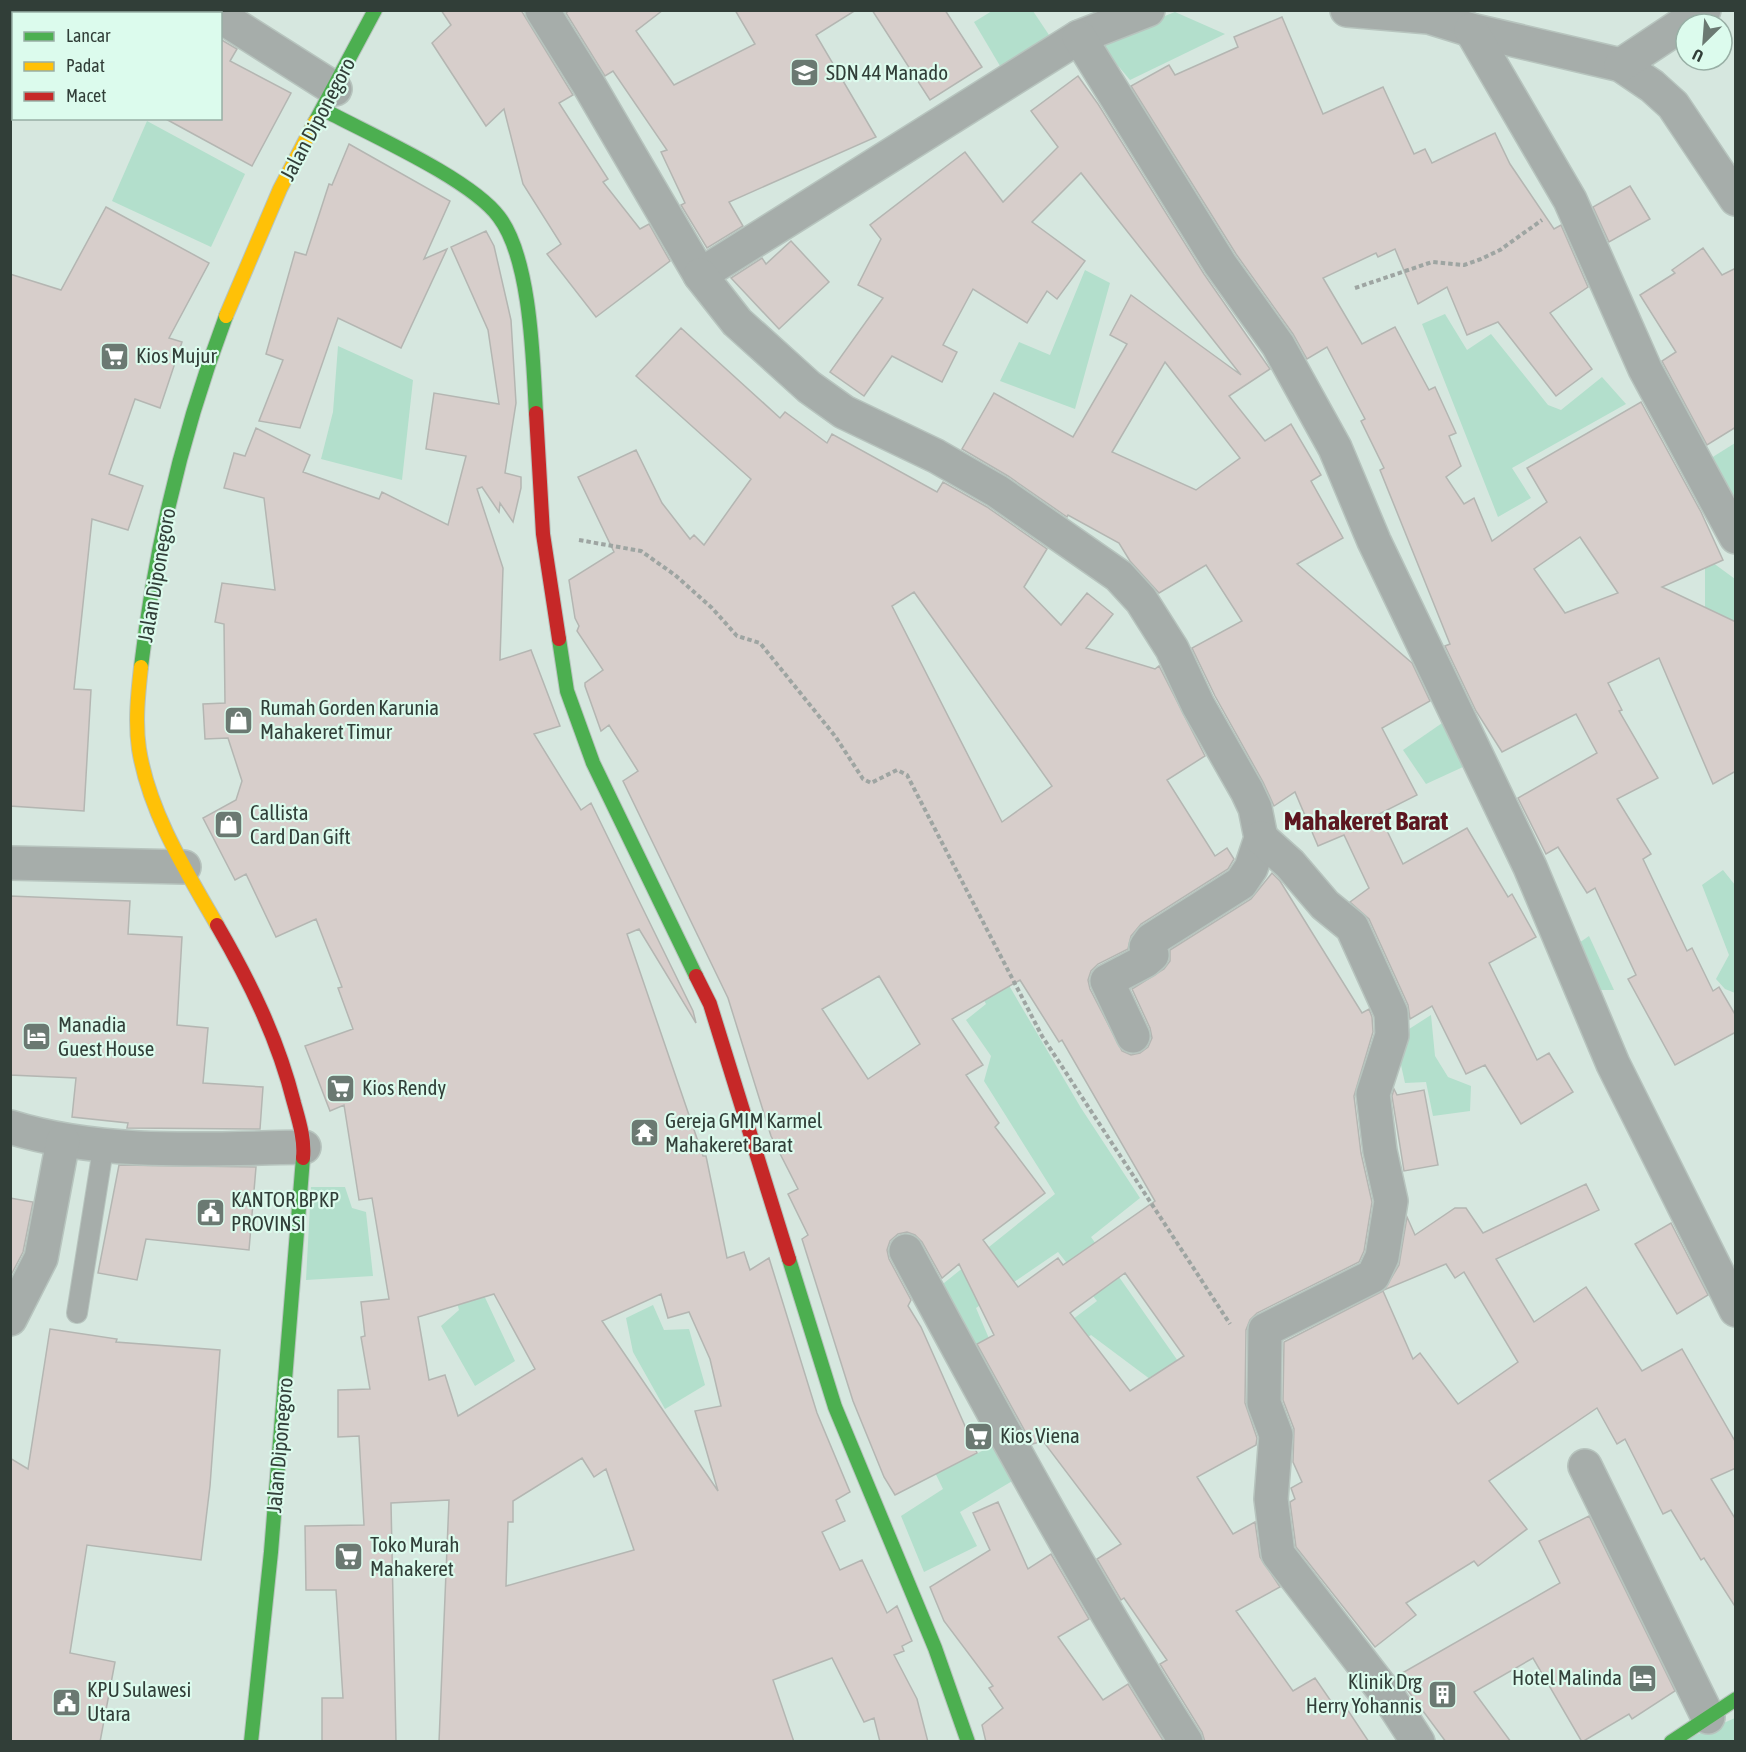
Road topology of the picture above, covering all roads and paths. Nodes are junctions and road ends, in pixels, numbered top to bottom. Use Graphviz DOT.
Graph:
graph roads {
  1 [pos="375,10"];
  2 [pos="542,10"];
  3 [pos="1148,10"];
  4 [pos="1347,10"];
  5 [pos="1704,10"];
  6 [pos="222,17"];
  7 [pos="1471,30"];
  8 [pos="1079,37"];
  9 [pos="1621,65"];
  10 [pos="330,99"];
  11 [pos="1736,199"];
  12 [pos="1569,200"];
  13 [pos="700,275"];
  14 [pos="1354,288"];
  15 [pos="543,534"];
  16 [pos="1736,537"];
  17 [pos="1261,838"];
  18 [pos="10,863"];
  19 [pos="184,867"];
  20 [pos="1133,1036"];
  21 [pos="10,1127"];
  22 [pos="63,1141"];
  23 [pos="104,1143"];
  24 [pos="304,1147"];
  25 [pos="906,1251"];
  26 [pos="1186,1255"];
  27 [pos="1736,1310"];
  28 [pos="77,1313"];
  29 [pos="10,1319"];
  30 [pos="1585,1466"];
  31 [pos="1736,1699"];
  32 [pos="1708,1717"];
  33 [pos="251,1742"];
  34 [pos="969,1742"];
  35 [pos="1186,1742"];
  36 [pos="1418,1742"];
  37 [pos="1671,1742"];
  1 -- 10 [label="street, Jalan Diponegoro"];
  2 -- 13 [label="street"];
  3 -- 8 [label="street"];
  4 -- 7 [label="street"];
  5 -- 9 [label="street"];
  6 -- 10 [label="street"];
  7 -- 9 [label="street"];
  7 -- 12 [label="street"];
  8 -- 13 [label="street"];
  8 -- 27 [label="street"];
  9 -- 11 [label="street"];
  10 -- 15 [label="street"];
  10 -- 19 [label="street, Jalan Diponegoro"];
  12 -- 14 [label="path"];
  12 -- 16 [label="street"];
  13 -- 17 [label="street"];
  15 -- 26 [label="path"];
  15 -- 34 [label="street"];
  17 -- 20 [label="street"];
  17 -- 36 [label="street"];
  18 -- 19 [label="street"];
  19 -- 24 [label="street, Jalan Diponegoro"];
  21 -- 22 [label="street"];
  22 -- 23 [label="street"];
  22 -- 29 [label="street"];
  23 -- 24 [label="street"];
  23 -- 28 [label="lane"];
  24 -- 33 [label="street, Jalan Diponegoro"];
  25 -- 35 [label="street"];
  30 -- 32 [label="street"];
  31 -- 32 [label="street"];
  32 -- 37 [label="street"];
}
